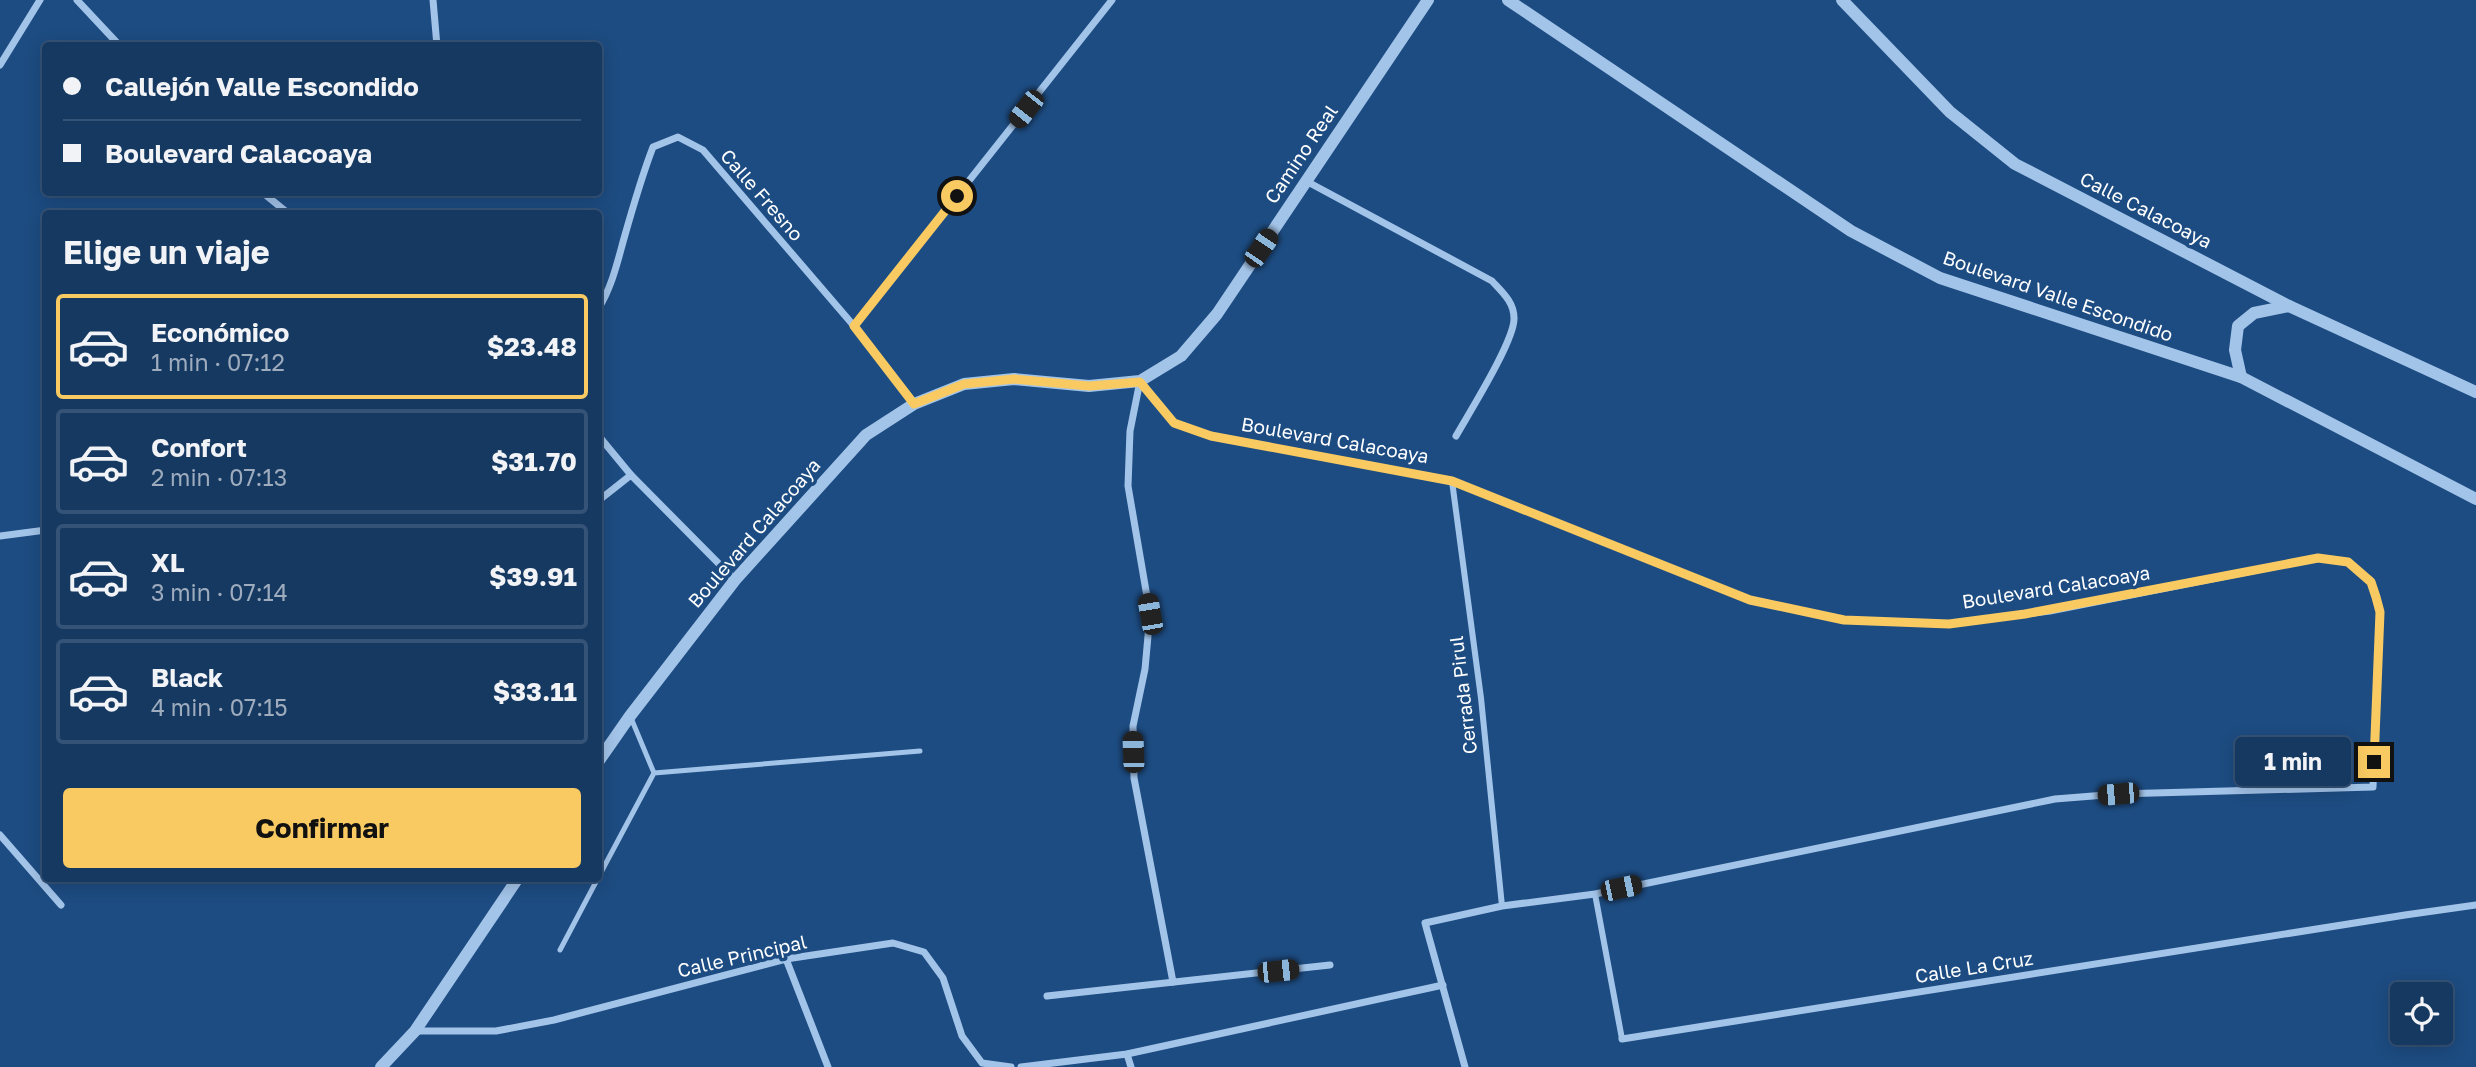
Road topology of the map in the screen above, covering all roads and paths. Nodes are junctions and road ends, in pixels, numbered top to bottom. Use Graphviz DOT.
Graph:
graph roads {
  1 [pos="40,0"];
  2 [pos="77,0"];
  3 [pos="433,0"];
  4 [pos="1112,0"];
  5 [pos="1428,0"];
  6 [pos="1508,0"];
  7 [pos="1842,0"];
  8 [pos="116,42"];
  9 [pos="437,42"];
  10 [pos="0,65"];
  11 [pos="1306,181"];
  12 [pos="267,196"];
  13 [pos="284,210"];
  14 [pos="602,303"];
  15 [pos="2289,306"];
  16 [pos="854,326"];
  17 [pos="2241,377"];
  18 [pos="1140,382"];
  19 [pos="2476,392"];
  20 [pos="914,404"];
  21 [pos="1456,436"];
  22 [pos="602,440"];
  23 [pos="631,475"];
  24 [pos="1452,481"];
  25 [pos="602,498"];
  26 [pos="2476,499"];
  27 [pos="42,531"];
  28 [pos="0,536"];
  29 [pos="735,580"];
  30 [pos="630,716"];
  31 [pos="920,751"];
  32 [pos="602,756"];
  33 [pos="654,773"];
  34 [pos="0,835"];
  35 [pos="602,870"];
  36 [pos="515,882"];
  37 [pos="596,882"];
  38 [pos="1595,894"];
  39 [pos="61,905"];
  40 [pos="2476,905"];
  41 [pos="1502,906"];
  42 [pos="561,950"];
  43 [pos="786,959"];
  44 [pos="1330,965"];
  45 [pos="1173,982"];
  46 [pos="1443,985"];
  47 [pos="1047,996"];
  48 [pos="415,1031"];
  49 [pos="1622,1039"];
  50 [pos="1127,1055"];
  51 [pos="381,1067"];
  52 [pos="828,1067"];
  53 [pos="1012,1067"];
  54 [pos="1021,1067"];
  55 [pos="1131,1067"];
  56 [pos="1465,1067"];
  1 -- 10 [label="street"];
  2 -- 8 [label="street"];
  3 -- 9 [label="street"];
  4 -- 16 [label="street"];
  5 -- 11 [label="street, Camino Real"];
  6 -- 17 [label="street, Boulevard Valle Escondido"];
  7 -- 15 [label="street, Calle Calacoaya"];
  11 -- 18 [label="street, Camino Real"];
  11 -- 21 [label="street"];
  12 -- 13 [label="street"];
  14 -- 16 [label="street, Calle Fresno"];
  15 -- 17 [label="street"];
  15 -- 19 [label="street, Calle Calacoaya"];
  16 -- 20 [label="street, Calle Fresno"];
  17 -- 26 [label="street, Boulevard Valle Escondido"];
  18 -- 20 [label="street, Boulevard Calacoaya"];
  18 -- 24 [label="street, Boulevard Calacoaya"];
  18 -- 45 [label="street"];
  20 -- 29 [label="street, Boulevard Calacoaya"];
  22 -- 23 [label="street"];
  23 -- 25 [label="street"];
  23 -- 29 [label="street"];
  24 -- 38 [label="street, Boulevard Calacoaya"];
  24 -- 41 [label="street, Cerrada Pirul"];
  27 -- 28 [label="street"];
  29 -- 30 [label="street, Boulevard Calacoaya"];
  30 -- 32 [label="street, Boulevard Calacoaya"];
  30 -- 33 [label="lane"];
  31 -- 33 [label="lane"];
  33 -- 35 [label="lane"];
  34 -- 39 [label="street"];
  36 -- 48 [label="street"];
  37 -- 42 [label="lane"];
  38 -- 41 [label="street, Boulevard Calacoaya"];
  38 -- 49 [label="street, Calle La Cruz"];
  40 -- 49 [label="street, Calle La Cruz"];
  41 -- 46 [label="street, Boulevard Calacoaya"];
  43 -- 48 [label="street, Calle Principal"];
  43 -- 52 [label="street"];
  43 -- 53 [label="street, Calle Principal"];
  44 -- 45 [label="street"];
  45 -- 47 [label="street"];
  46 -- 50 [label="street"];
  46 -- 56 [label="street, Boulevard Calacoaya"];
  48 -- 51 [label="street"];
  50 -- 54 [label="street"];
  50 -- 55 [label="street"];
}
